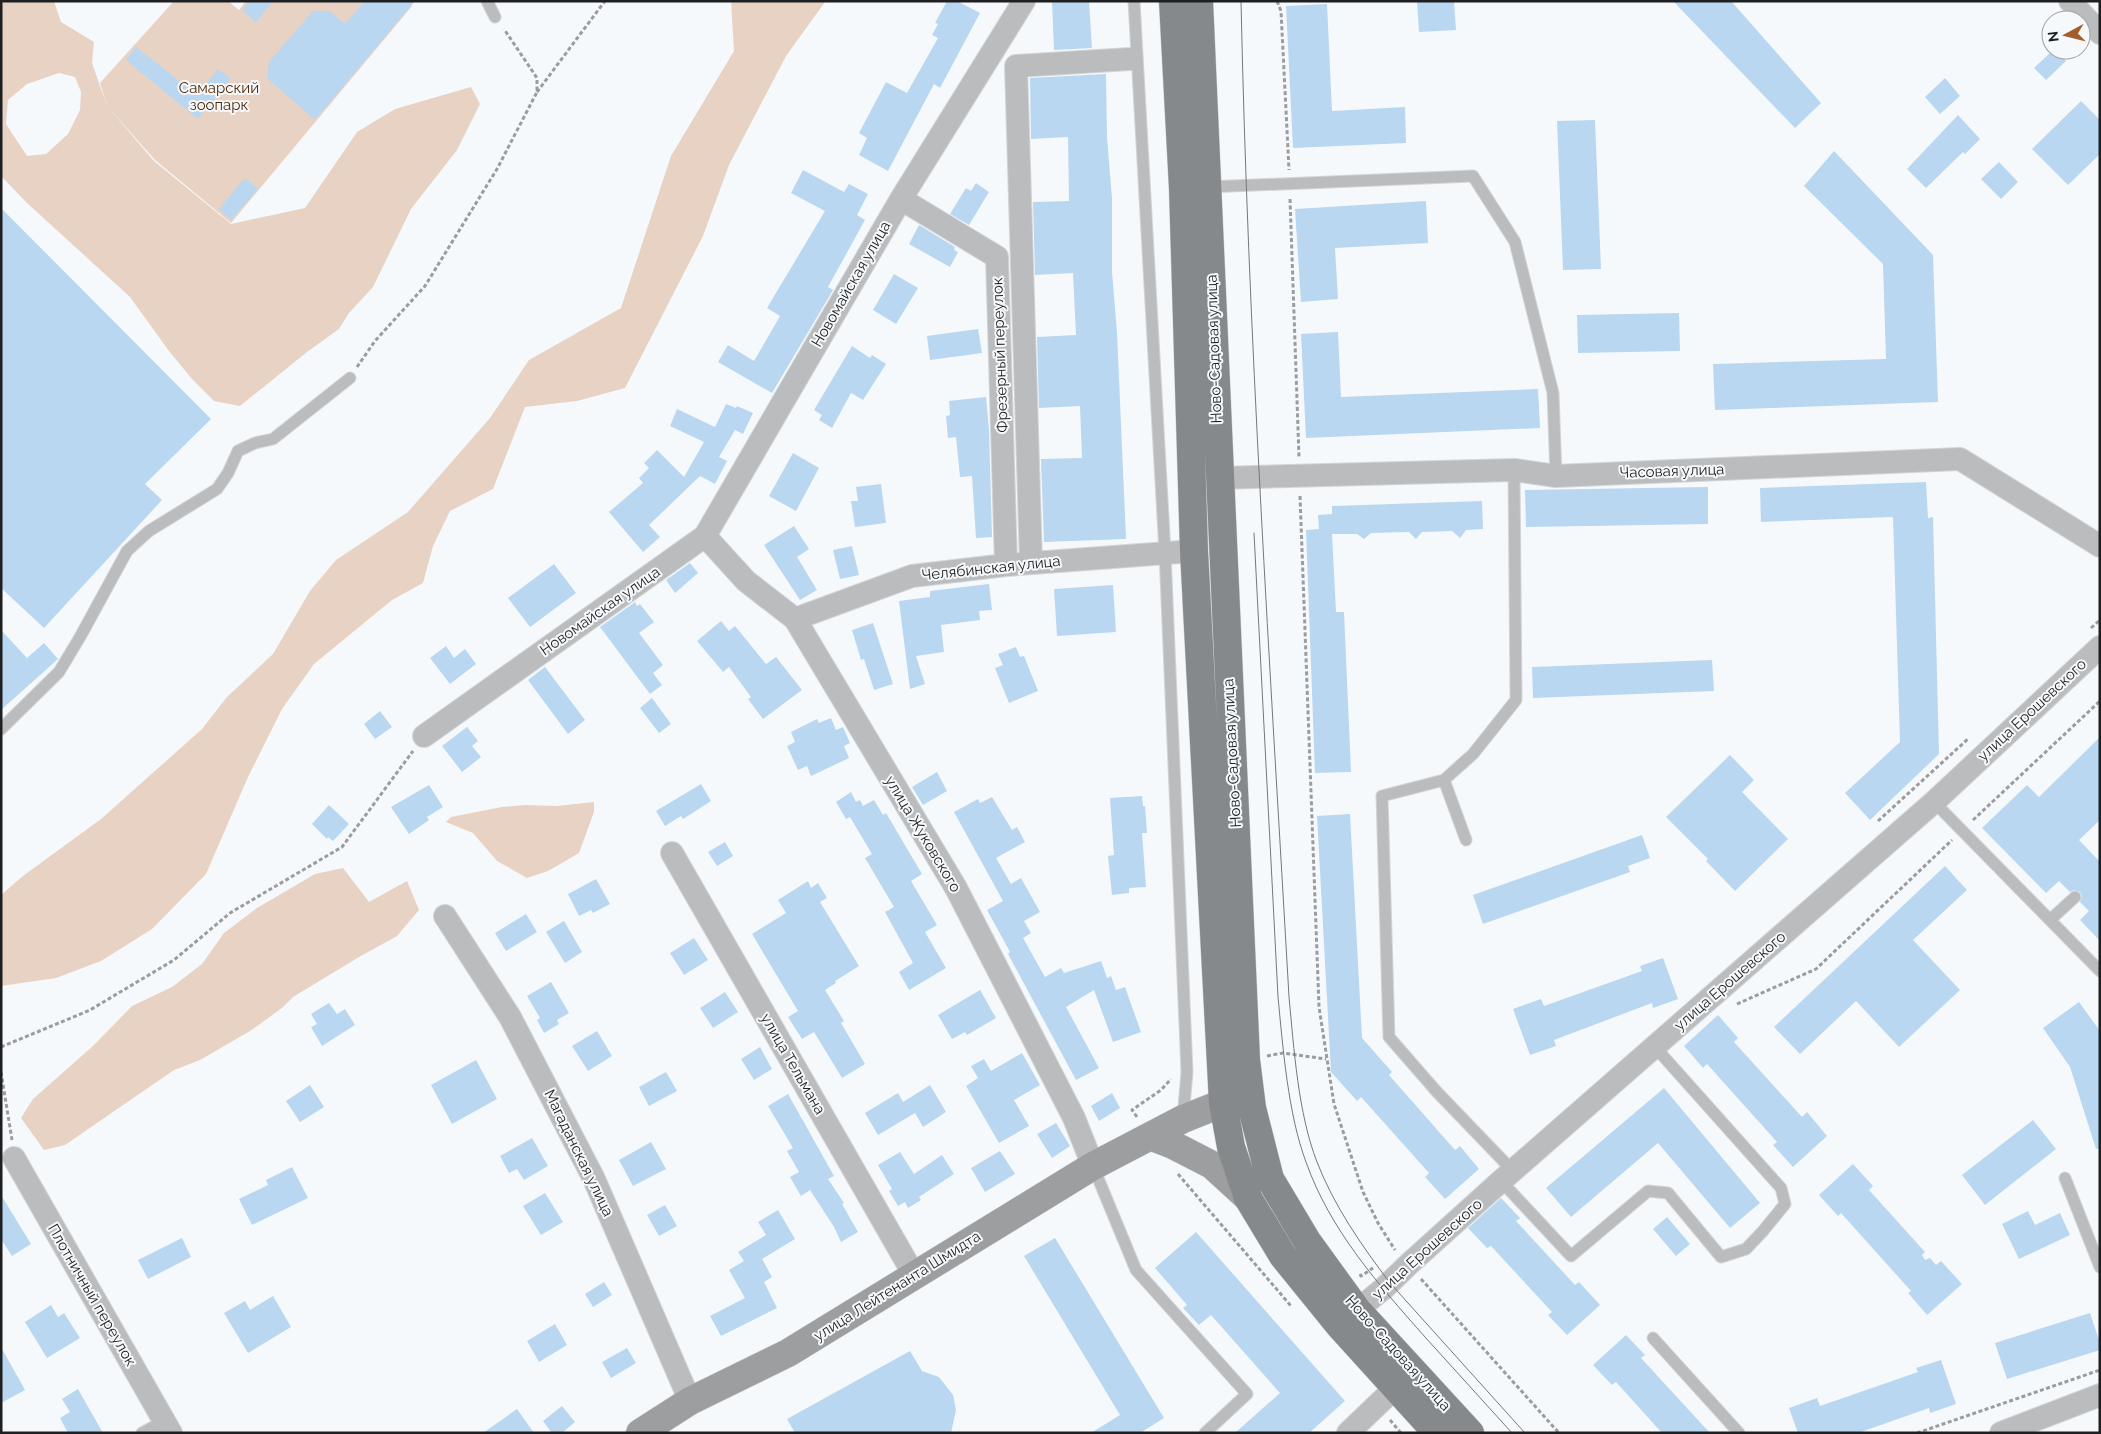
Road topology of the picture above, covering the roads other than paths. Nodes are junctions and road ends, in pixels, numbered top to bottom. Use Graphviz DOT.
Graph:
graph roads {
  1 [pos="487,1"];
  2 [pos="1024,1"];
  3 [pos="1134,1"];
  4 [pos="1173,1"];
  5 [pos="1198,1"];
  6 [pos="2070,1"];
  7 [pos="495,17"];
  8 [pos="2100,33"];
  9 [pos="1130,59"];
  10 [pos="1208,186"];
  11 [pos="900,199"];
  12 [pos="350,378"];
  13 [pos="1514,470"];
  14 [pos="1556,476"];
  15 [pos="1219,478"];
  16 [pos="705,536"];
  17 [pos="2100,546"];
  18 [pos="1194,551"];
  19 [pos="1165,553"];
  20 [pos="1031,563"];
  21 [pos="1006,565"];
  22 [pos="795,619"];
  23 [pos="2092,640"];
  24 [pos="1,729"];
  25 [pos="424,736"];
  26 [pos="1444,780"];
  27 [pos="1934,802"];
  28 [pos="1466,840"];
  29 [pos="672,853"];
  30 [pos="2075,897"];
  31 [pos="446,916"];
  32 [pos="2050,920"];
  33 [pos="2100,971"];
  34 [pos="1655,1047"];
  35 [pos="1250,1096"];
  36 [pos="1223,1103"];
  37 [pos="1183,1119"];
  38 [pos="1152,1137"];
  39 [pos="14,1158"];
  40 [pos="1093,1166"];
  41 [pos="1507,1176"];
  42 [pos="2065,1178"];
  43 [pos="1248,1198"];
  44 [pos="2100,1267"];
  45 [pos="914,1274"];
  46 [pos="1357,1310"];
  47 [pos="1653,1338"];
  48 [pos="1396,1388"];
  49 [pos="2100,1395"];
  50 [pos="690,1401"];
  51 [pos="167,1427"];
  52 [pos="142,1433"];
  53 [pos="640,1433"];
  54 [pos="1205,1433"];
  55 [pos="1348,1433"];
  56 [pos="1437,1433"];
  57 [pos="1470,1433"];
  58 [pos="1739,1433"];
  59 [pos="2001,1433"];
  1 -- 7 [label="lane"];
  2 -- 11 [label="street, Новомайская улица"];
  3 -- 19 [label="lane"];
  4 -- 18 [label="main road, Ново-Садовая улица"];
  5 -- 10 [label="main road, Ново-Садовая улица"];
  6 -- 8 [label="street"];
  9 -- 20 [label="street"];
  10 -- 14 [label="lane"];
  10 -- 15 [label="main road, Ново-Садовая улица"];
  11 -- 16 [label="street, Новомайская улица"];
  11 -- 21 [label="street, Фрезерный переулок"];
  12 -- 24 [label="lane"];
  13 -- 14 [label="street, Часовая улица"];
  13 -- 15 [label="street, Часовая улица"];
  13 -- 26 [label="lane"];
  14 -- 17 [label="street, Часовая улица"];
  15 -- 35 [label="main road, Ново-Садовая улица"];
  16 -- 22 [label="street, улица Жуковского"];
  16 -- 25 [label="street, Новомайская улица"];
  18 -- 19 [label="street, Челябинская улица"];
  18 -- 36 [label="main road, Ново-Садовая улица"];
  19 -- 20 [label="street, Челябинская улица"];
  19 -- 37 [label="lane"];
  20 -- 21 [label="street, Челябинская улица"];
  21 -- 22 [label="street, Челябинская улица"];
  22 -- 40 [label="street, улица Жуковского"];
  23 -- 27 [label="street, улица Ерошевского"];
  26 -- 28 [label="lane"];
  26 -- 41 [label="lane"];
  27 -- 32 [label="lane"];
  27 -- 34 [label="street, улица Ерошевского"];
  29 -- 45 [label="street, улица Тельмана"];
  30 -- 32 [label="lane"];
  31 -- 50 [label="street, Магаданская улица"];
  32 -- 33 [label="lane"];
  34 -- 41 [label="street, улица Ерошевского"];
  34 -- 41 [label="lane"];
  35 -- 36 [label="street, улица Лейтенанта Шмидта"];
  35 -- 46 [label="main road, Ново-Садовая улица"];
  36 -- 37 [label="street, улица Лейтенанта Шмидта"];
  36 -- 43 [label="main road, Ново-Садовая улица"];
  37 -- 38 [label="street, улица Лейтенанта Шмидта"];
  38 -- 40 [label="street, улица Лейтенанта Шмидта"];
  38 -- 43 [label="street"];
  39 -- 51 [label="street, Плотничный переулок"];
  40 -- 45 [label="street, улица Лейтенанта Шмидта"];
  40 -- 54 [label="lane"];
  41 -- 46 [label="street, улица Ерошевского"];
  42 -- 44 [label="lane"];
  43 -- 48 [label="main road, Ново-Садовая улица"];
  45 -- 50 [label="street, улица Лейтенанта Шмидта"];
  46 -- 57 [label="main road, Ново-Садовая улица"];
  47 -- 58 [label="lane"];
  48 -- 55 [label="street"];
  48 -- 56 [label="main road, Ново-Садовая улица"];
  49 -- 59 [label="street"];
  50 -- 53 [label="street, улица Лейтенанта Шмидта"];
  51 -- 52 [label="lane"];
}
